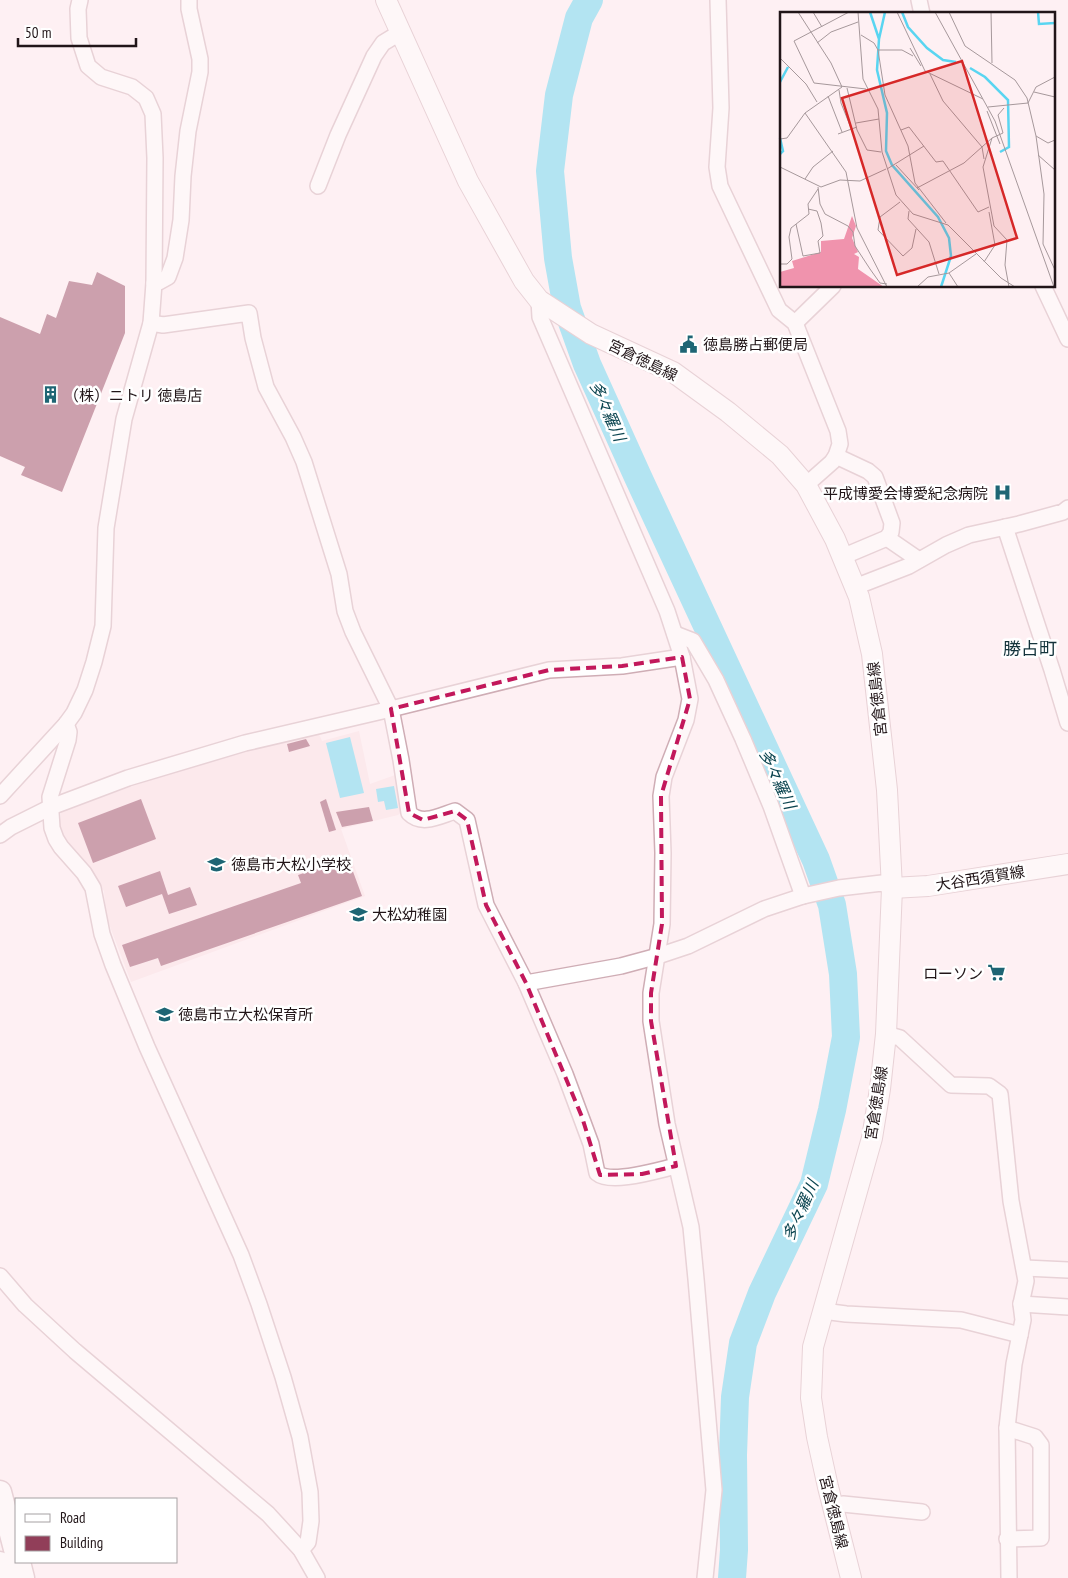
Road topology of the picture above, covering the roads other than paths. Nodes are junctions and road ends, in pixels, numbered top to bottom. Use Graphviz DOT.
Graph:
graph roads {
  1 [pos="80,0"];
  2 [pos="189,0"];
  3 [pos="386,0"];
  4 [pos="718,0"];
  5 [pos="401,32"];
  6 [pos="318,186"];
  7 [pos="154,283"];
  8 [pos="831,288"];
  9 [pos="1044,288"];
  10 [pos="545,304"];
  11 [pos="151,323"];
  12 [pos="795,323"];
  13 [pos="1068,339"];
  14 [pos="836,456"];
  15 [pos="806,485"];
  16 [pos="1068,508"];
  17 [pos="1005,527"];
  18 [pos="886,538"];
  19 [pos="842,557"];
  20 [pos="919,560"];
  21 [pos="854,587"];
  22 [pos="674,634"];
  23 [pos="682,657"];
  24 [pos="391,709"];
  25 [pos="1068,723"];
  26 [pos="66,724"];
  27 [pos="0,796"];
  28 [pos="51,808"];
  29 [pos="0,835"];
  30 [pos="1068,864"];
  31 [pos="892,888"];
  32 [pos="808,895"];
  33 [pos="658,956"];
  34 [pos="526,983"];
  35 [pos="886,1034"];
  36 [pos="676,1166"];
  37 [pos="1025,1268"];
  38 [pos="1068,1270"];
  39 [pos="0,1276"];
  40 [pos="1021,1304"];
  41 [pos="1068,1307"];
  42 [pos="823,1311"];
  43 [pos="1020,1335"];
  44 [pos="1007,1428"];
  45 [pos="0,1492"];
  46 [pos="833,1507"];
  47 [pos="922,1512"];
  48 [pos="1007,1538"];
  49 [pos="15,1549"];
  50 [pos="301,1550"];
  51 [pos="0,1563"];
  52 [pos="19,1563"];
  53 [pos="4,1578"];
  54 [pos="23,1578"];
  55 [pos="317,1578"];
  56 [pos="705,1578"];
  57 [pos="851,1578"];
  58 [pos="1008,1578"];
  1 -- 7 [label="street"];
  2 -- 7 [label="street"];
  3 -- 5 [label="main road, 宮倉徳島線"];
  4 -- 12 [label="street"];
  5 -- 6 [label="street"];
  5 -- 10 [label="main road, 宮倉徳島線"];
  7 -- 11 [label="street"];
  8 -- 12 [label="street"];
  9 -- 13 [label="street"];
  10 -- 15 [label="main road, 宮倉徳島線"];
  10 -- 22 [label="street"];
  11 -- 24 [label="street"];
  11 -- 26 [label="street"];
  12 -- 14 [label="street"];
  14 -- 15 [label="street"];
  14 -- 18 [label="street"];
  15 -- 19 [label="main road, 宮倉徳島線"];
  16 -- 17 [label="street"];
  17 -- 20 [label="street"];
  17 -- 25 [label="street"];
  18 -- 19 [label="street"];
  18 -- 20 [label="street"];
  19 -- 21 [label="main road, 宮倉徳島線"];
  20 -- 21 [label="street"];
  21 -- 31 [label="main road, 宮倉徳島線"];
  22 -- 23 [label="street"];
  22 -- 32 [label="street"];
  23 -- 24 [label="street"];
  23 -- 33 [label="street"];
  24 -- 28 [label="street"];
  24 -- 34 [label="street"];
  26 -- 27 [label="street"];
  26 -- 28 [label="street"];
  28 -- 29 [label="street"];
  28 -- 50 [label="street"];
  30 -- 31 [label="main road, 大谷西須賀線"];
  31 -- 32 [label="street"];
  31 -- 35 [label="main road, 宮倉徳島線"];
  32 -- 33 [label="street"];
  33 -- 34 [label="street"];
  33 -- 36 [label="street"];
  34 -- 36 [label="street"];
  35 -- 37 [label="street"];
  35 -- 42 [label="main road, 宮倉徳島線"];
  36 -- 56 [label="street"];
  37 -- 38 [label="street"];
  37 -- 40 [label="street"];
  39 -- 50 [label="street"];
  40 -- 41 [label="street"];
  40 -- 43 [label="street"];
  42 -- 43 [label="street"];
  42 -- 46 [label="main road, 宮倉徳島線"];
  43 -- 44 [label="street"];
  44 -- 48 [label="street"];
  44 -- 48 [label="street"];
  45 -- 49 [label="highway"];
  46 -- 47 [label="street"];
  46 -- 57 [label="main road, 宮倉徳島線"];
  48 -- 58 [label="street"];
  50 -- 55 [label="street"];
  51 -- 53 [label="highway"];
  52 -- 54 [label="highway"];
}
